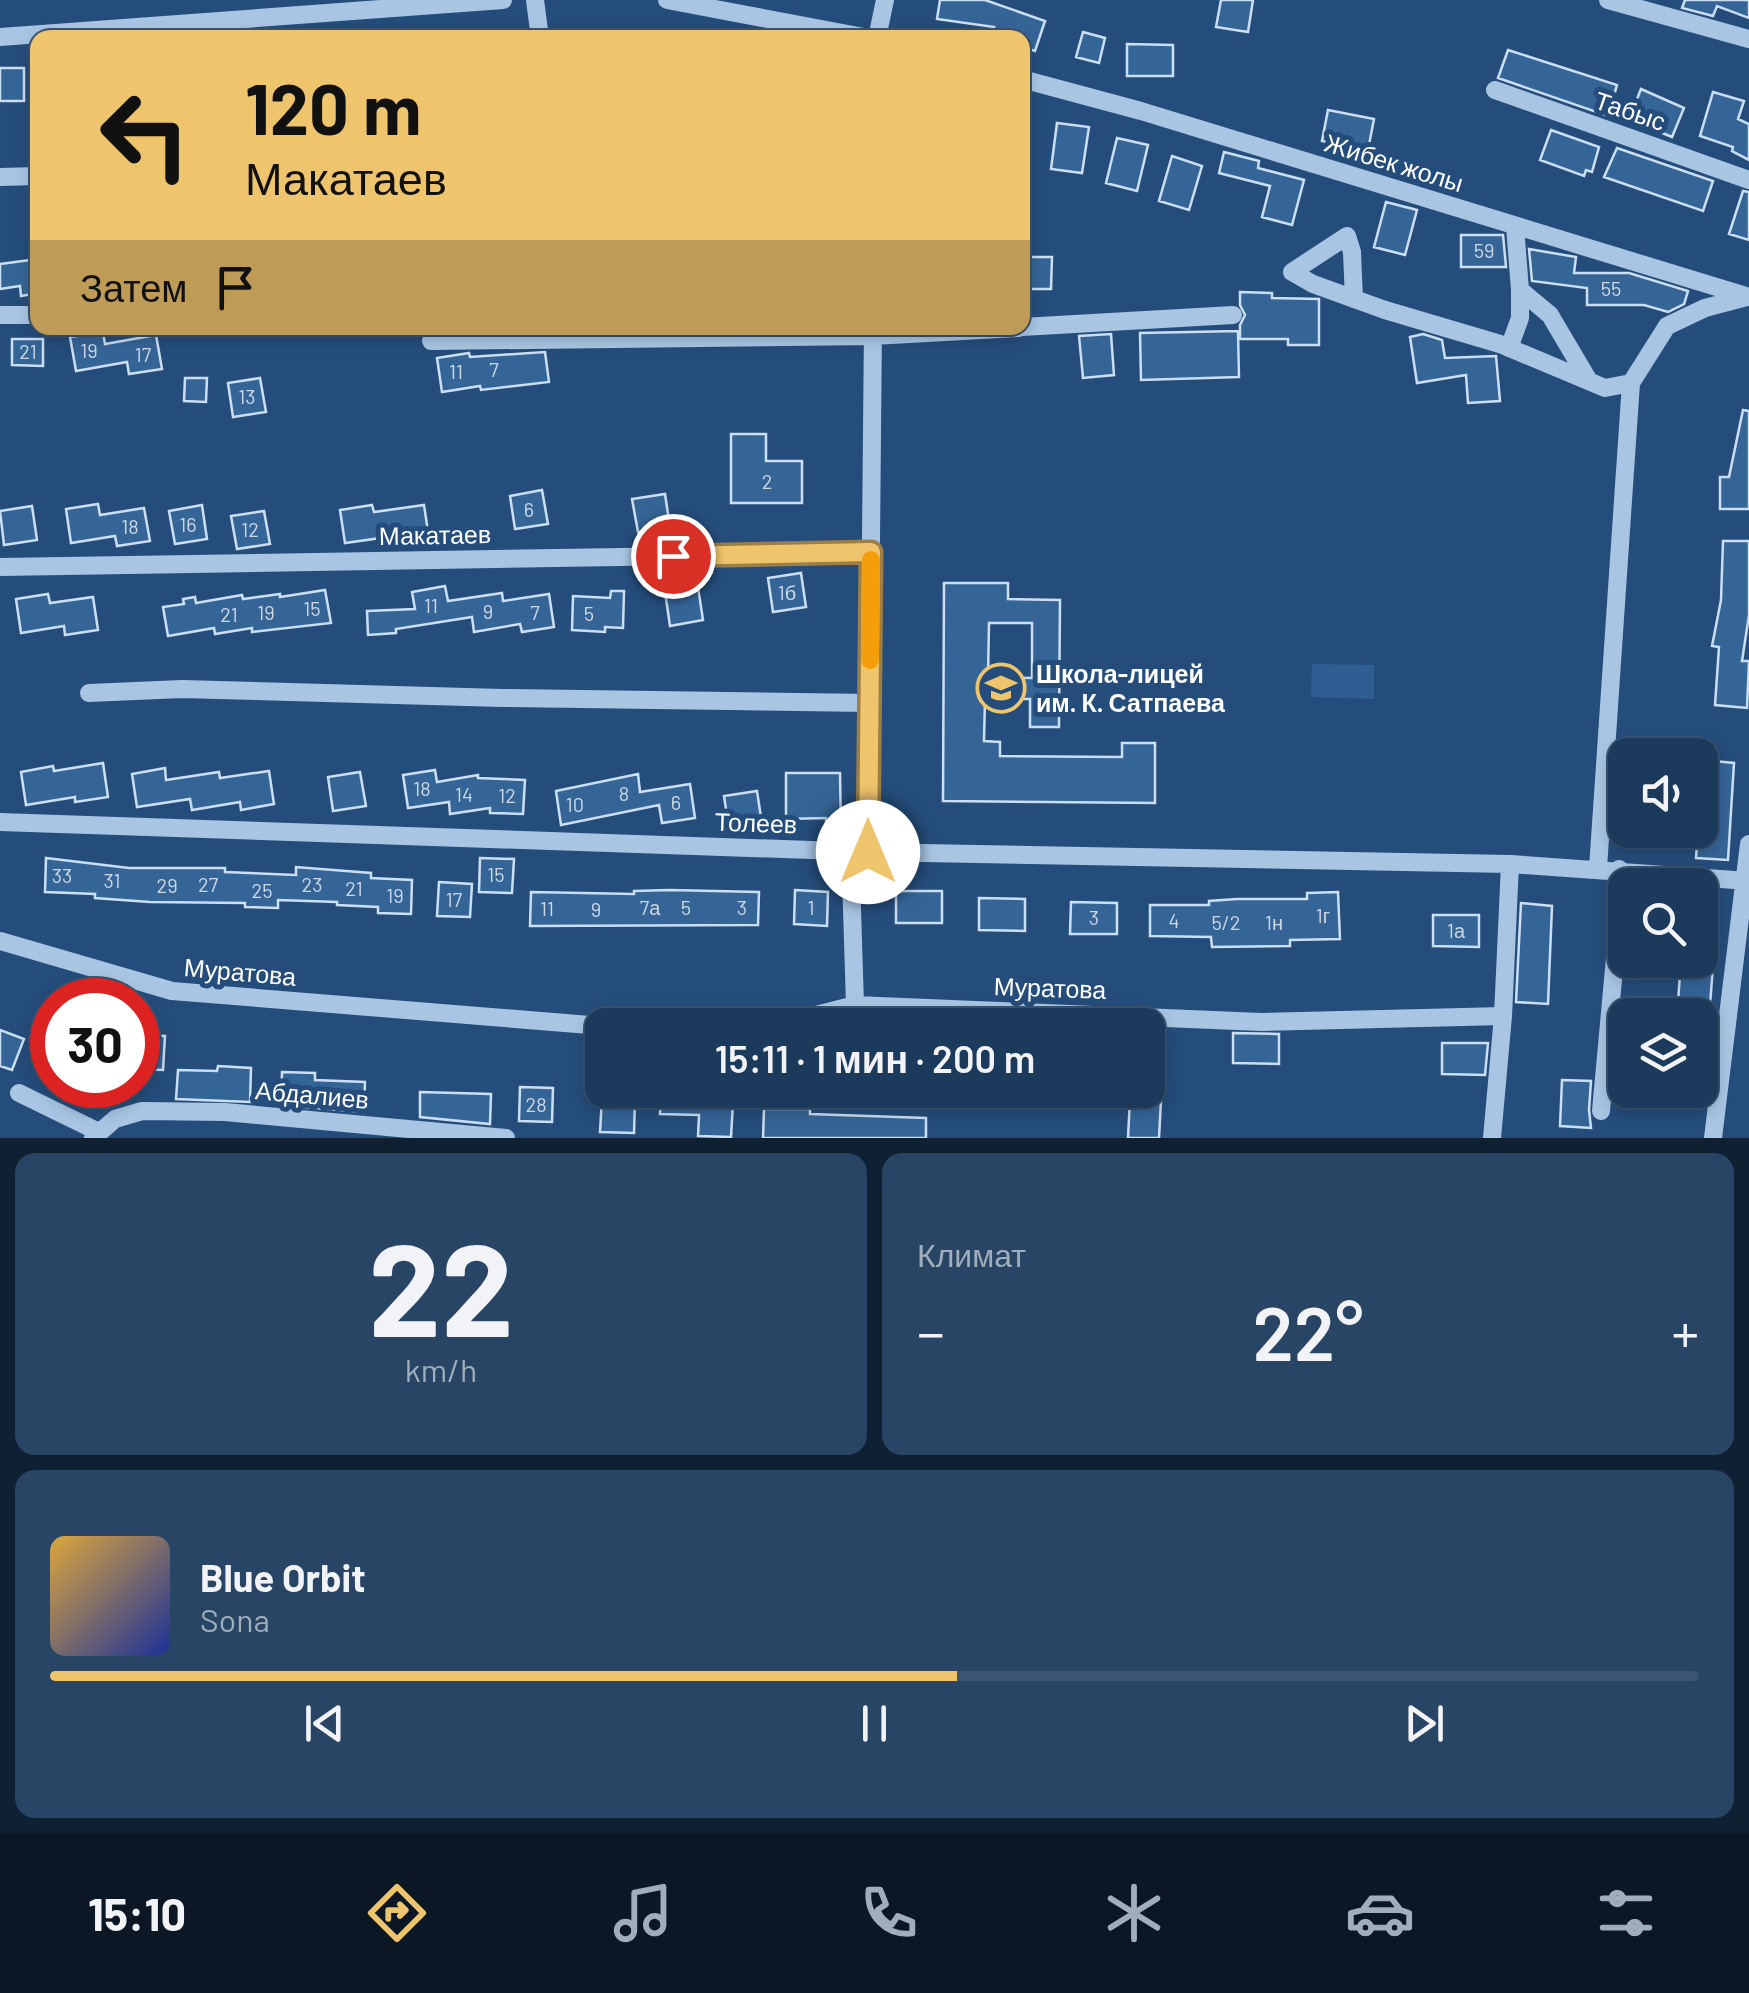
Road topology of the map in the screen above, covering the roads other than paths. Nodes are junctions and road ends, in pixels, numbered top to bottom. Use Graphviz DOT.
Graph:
graph roads {
  1 [pos="503,0"];
  2 [pos="535,0"];
  3 [pos="668,0"];
  4 [pos="886,0"];
  5 [pos="1608,0"];
  6 [pos="95,30"];
  7 [pos="539,30"];
  8 [pos="827,30"];
  9 [pos="880,30"];
  10 [pos="30,35"];
  11 [pos="0,37"];
  12 [pos="1749,40"];
  13 [pos="1030,81"];
  14 [pos="1495,90"];
  15 [pos="30,176"];
  16 [pos="0,177"];
  17 [pos="1749,180"];
  18 [pos="1515,226"];
  19 [pos="1520,290"];
  20 [pos="1748,297"];
  21 [pos="1354,299"];
  22 [pos="0,314"];
  23 [pos="30,315"];
  24 [pos="1234,315"];
  25 [pos="1030,326"];
  26 [pos="726,335"];
  27 [pos="873,335"];
  28 [pos="432,341"];
  29 [pos="1509,348"];
  30 [pos="1589,381"];
  31 [pos="1631,383"];
  32 [pos="871,552"];
  33 [pos="0,567"];
  34 [pos="89,693"];
  35 [pos="869,703"];
  36 [pos="0,822"];
  37 [pos="1749,844"];
  38 [pos="868,852"];
  39 [pos="1510,864"];
  40 [pos="1598,868"];
  41 [pos="1608,868"];
  42 [pos="1718,878"];
  43 [pos="1747,881"];
  44 [pos="0,940"];
  45 [pos="1613,978"];
  46 [pos="856,1005"];
  47 [pos="844,1008"];
  48 [pos="1502,1016"];
  49 [pos="585,1025"];
  50 [pos="19,1092"];
  51 [pos="1601,1111"];
  52 [pos="95,1134"];
  53 [pos="506,1138"];
  54 [pos="1492,1138"];
  55 [pos="1713,1138"];
  1 -- 6 [label="street"];
  2 -- 7 [label="street"];
  3 -- 8 [label="street"];
  4 -- 9 [label="street"];
  5 -- 12 [label="street"];
  10 -- 11 [label="street"];
  13 -- 18 [label="street, Жибек жолы"];
  14 -- 17 [label="street, Табыс"];
  15 -- 16 [label="street"];
  18 -- 19 [label="street"];
  18 -- 20 [label="street, Жибек жолы"];
  19 -- 29 [label="street"];
  19 -- 30 [label="street"];
  20 -- 31 [label="street"];
  21 -- 29 [label="street"];
  22 -- 23 [label="street"];
  24 -- 25 [label="street"];
  26 -- 28 [label="street"];
  27 -- 32 [label="street"];
  29 -- 30 [label="street"];
  30 -- 31 [label="street"];
  31 -- 40 [label="street"];
  32 -- 33 [label="street, Макатаев"];
  32 -- 35 [label="street"];
  34 -- 35 [label="street"];
  35 -- 38 [label="street"];
  36 -- 38 [label="street, Толеев"];
  37 -- 43 [label="street"];
  38 -- 39 [label="street, Толеев"];
  38 -- 46 [label="street"];
  39 -- 40 [label="street, Толеев"];
  39 -- 48 [label="street"];
  40 -- 41 [label="street, Толеев"];
  42 -- 43 [label="street, Толеев"];
  43 -- 55 [label="street"];
  44 -- 49 [label="street, Муратова"];
  45 -- 51 [label="street"];
  46 -- 47 [label="street, Муратова"];
  46 -- 48 [label="street, Муратова"];
  48 -- 54 [label="street"];
  50 -- 52 [label="street"];
  52 -- 53 [label="street, Абдалиев"];
}
